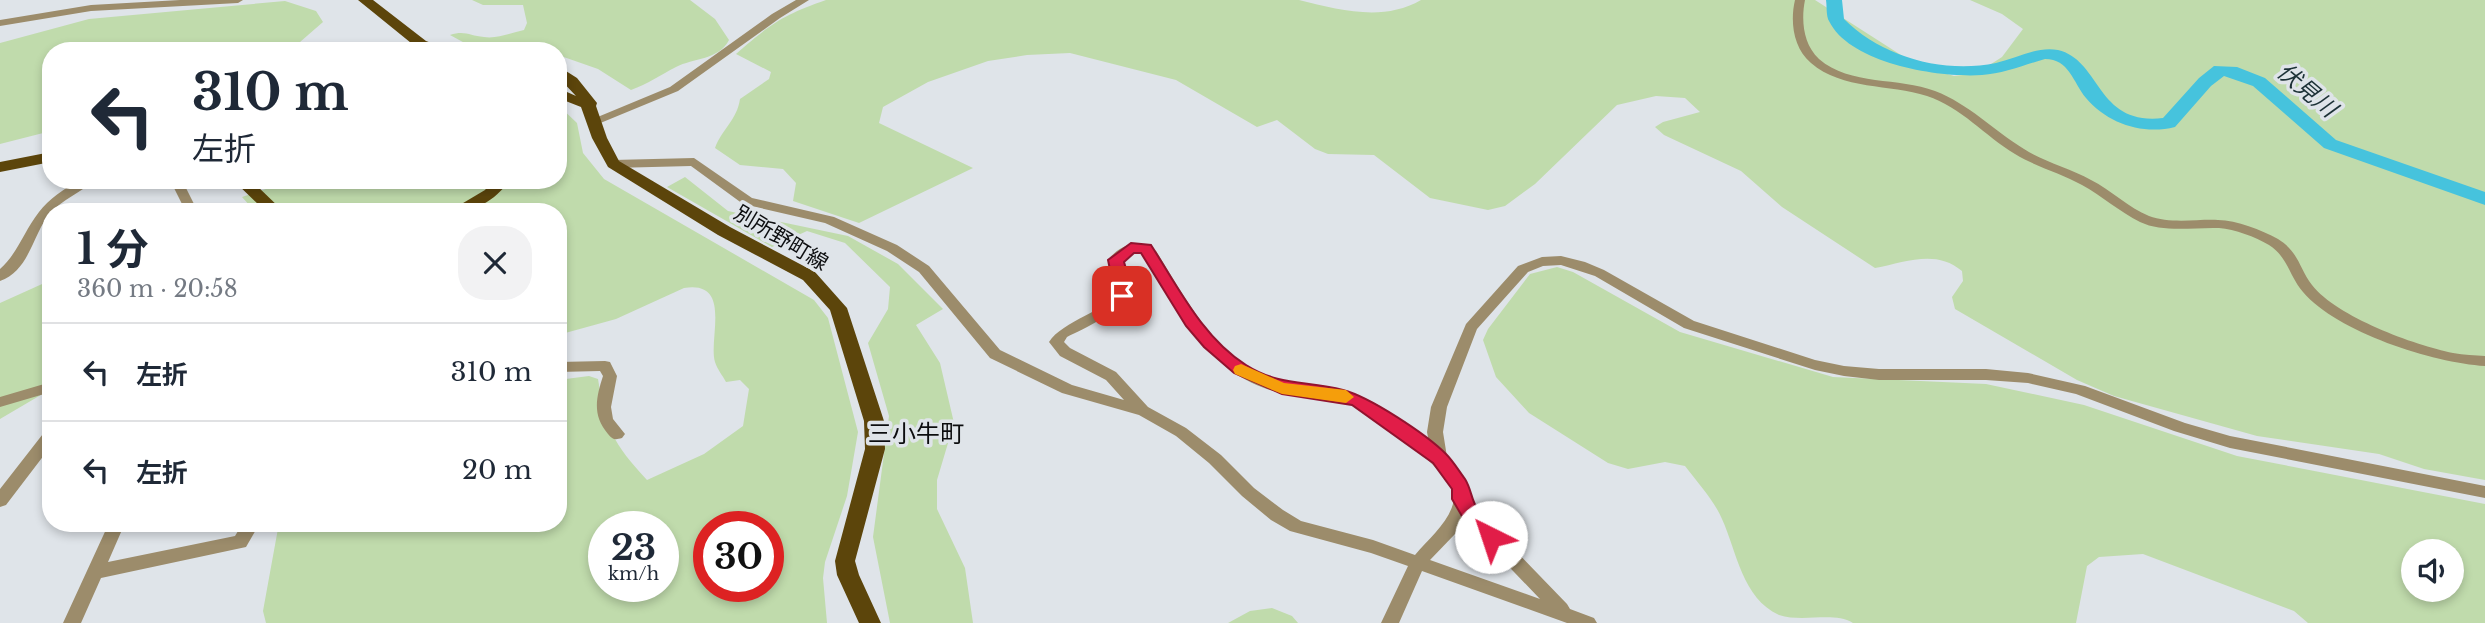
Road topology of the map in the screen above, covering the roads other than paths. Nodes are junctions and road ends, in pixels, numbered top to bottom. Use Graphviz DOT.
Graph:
graph roads {
  1 [pos="238,0"];
  2 [pos="365,0"];
  3 [pos="804,0"];
  4 [pos="1800,0"];
  5 [pos="0,23"];
  6 [pos="418,42"];
  7 [pos="567,78"];
  8 [pos="567,97"];
  9 [pos="592,112"];
  10 [pos="42,160"];
  11 [pos="613,164"];
  12 [pos="0,167"];
  13 [pos="73,189"];
  14 [pos="251,189"];
  15 [pos="494,189"];
  16 [pos="56,203"];
  17 [pos="265,203"];
  18 [pos="473,203"];
  19 [pos="42,218"];
  20 [pos="0,275"];
  21 [pos="2485,361"];
  22 [pos="567,367"];
  23 [pos="42,390"];
  24 [pos="0,402"];
  25 [pos="1143,411"];
  26 [pos="617,434"];
  27 [pos="42,446"];
  28 [pos="1439,458"];
  29 [pos="2485,492"];
  30 [pos="1462,499"];
  31 [pos="0,501"];
  32 [pos="113,532"];
  33 [pos="246,532"];
  34 [pos="1417,564"];
  35 [pos="95,572"];
  36 [pos="1564,612"];
  37 [pos="72,623"];
  38 [pos="870,623"];
  39 [pos="1390,623"];
  40 [pos="1588,623"];
  1 -- 5 [label="street"];
  2 -- 6 [label="main road"];
  3 -- 9 [label="street"];
  4 -- 21 [label="street"];
  7 -- 9 [label="main road"];
  8 -- 9 [label="main road"];
  9 -- 11 [label="main road"];
  10 -- 12 [label="main road"];
  11 -- 25 [label="street"];
  11 -- 38 [label="main road, 別所野町線"];
  13 -- 16 [label="street"];
  14 -- 17 [label="main road"];
  15 -- 18 [label="main road"];
  19 -- 20 [label="street"];
  22 -- 26 [label="street"];
  23 -- 24 [label="street"];
  25 -- 28 [label="street"];
  25 -- 34 [label="street"];
  27 -- 31 [label="street"];
  28 -- 29 [label="street"];
  28 -- 30 [label="street"];
  30 -- 34 [label="street"];
  30 -- 36 [label="street"];
  32 -- 35 [label="street"];
  33 -- 35 [label="street"];
  34 -- 36 [label="street"];
  34 -- 39 [label="street"];
  35 -- 37 [label="street"];
  36 -- 40 [label="street"];
}
